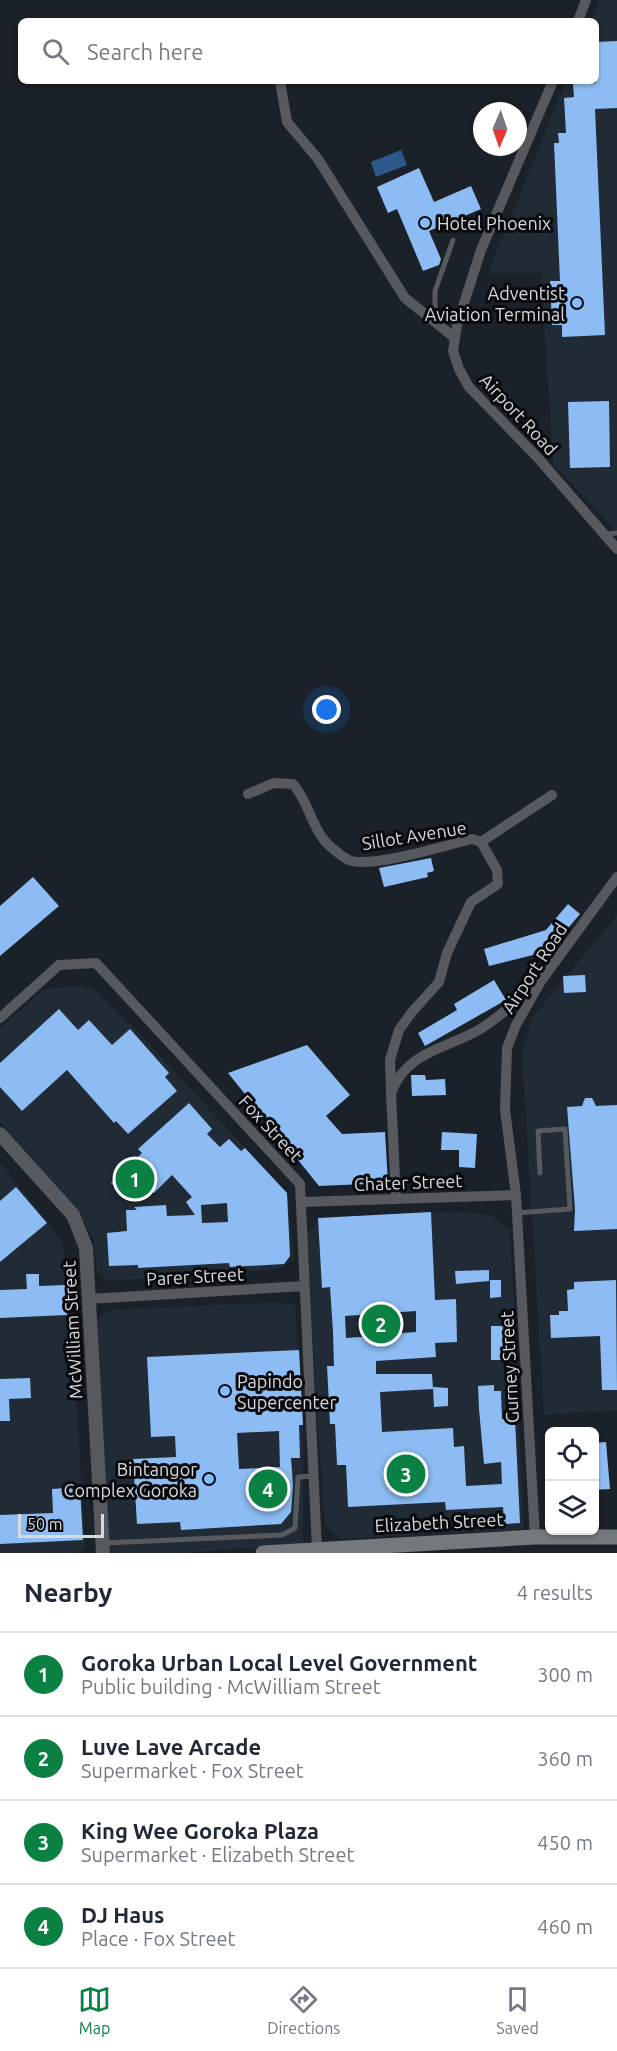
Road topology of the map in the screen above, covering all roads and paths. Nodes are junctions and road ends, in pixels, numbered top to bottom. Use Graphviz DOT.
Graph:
graph roads {
  1 [pos="586,0"];
  2 [pos="579,18"];
  3 [pos="281,84"];
  4 [pos="552,84"];
  5 [pos="453,240"];
  6 [pos="435,321"];
  7 [pos="455,338"];
  8 [pos="617,533"];
  9 [pos="605,535"];
  10 [pos="617,549"];
  11 [pos="248,794"];
  12 [pos="552,795"];
  13 [pos="481,842"];
  14 [pos="617,877"];
  15 [pos="541,981"];
  16 [pos="0,1017"];
  17 [pos="391,1093"];
  18 [pos="0,1134"];
  19 [pos="540,1173"];
  20 [pos="516,1195"];
  21 [pos="396,1198"];
  22 [pos="302,1202"];
  23 [pos="516,1213"];
  24 [pos="304,1286"];
  25 [pos="88,1299"];
  26 [pos="315,1476"];
  27 [pos="535,1537"];
  28 [pos="617,1537"];
  29 [pos="103,1548"];
  30 [pos="382,1549"];
  31 [pos="317,1551"];
  32 [pos="263,1553"];
  1 -- 2 [label="street"];
  3 -- 6 [label="street"];
  4 -- 7 [label="street, Airport Road"];
  5 -- 6 [label="lane"];
  6 -- 7 [label="street"];
  7 -- 9 [label="street, Airport Road"];
  8 -- 9 [label="lane"];
  9 -- 10 [label="street, Airport Road"];
  11 -- 13 [label="street, Sillot Avenue"];
  12 -- 13 [label="street"];
  13 -- 17 [label="street, Sillot Avenue"];
  14 -- 15 [label="street, Airport Road"];
  15 -- 17 [label="street"];
  15 -- 20 [label="street, Airport Road"];
  16 -- 22 [label="street, Fox Street"];
  17 -- 21 [label="street"];
  18 -- 25 [label="street, McWilliam Street"];
  19 -- 23 [label="lane"];
  20 -- 21 [label="street, Chater Street"];
  20 -- 23 [label="street, Gurney Street"];
  21 -- 22 [label="street, Chater Street"];
  22 -- 24 [label="street, Fox Street"];
  23 -- 27 [label="street, Gurney Street"];
  24 -- 25 [label="street, Parer Street"];
  24 -- 26 [label="street, Fox Street"];
  25 -- 29 [label="street, McWilliam Street"];
  26 -- 29 [label="lane"];
  26 -- 31 [label="street, Fox Street"];
  27 -- 28 [label="main road, Elizabeth Street"];
  27 -- 30 [label="main road, Elizabeth Street"];
  30 -- 31 [label="main road, Elizabeth Street"];
  31 -- 32 [label="main road, Elizabeth Street"];
}
